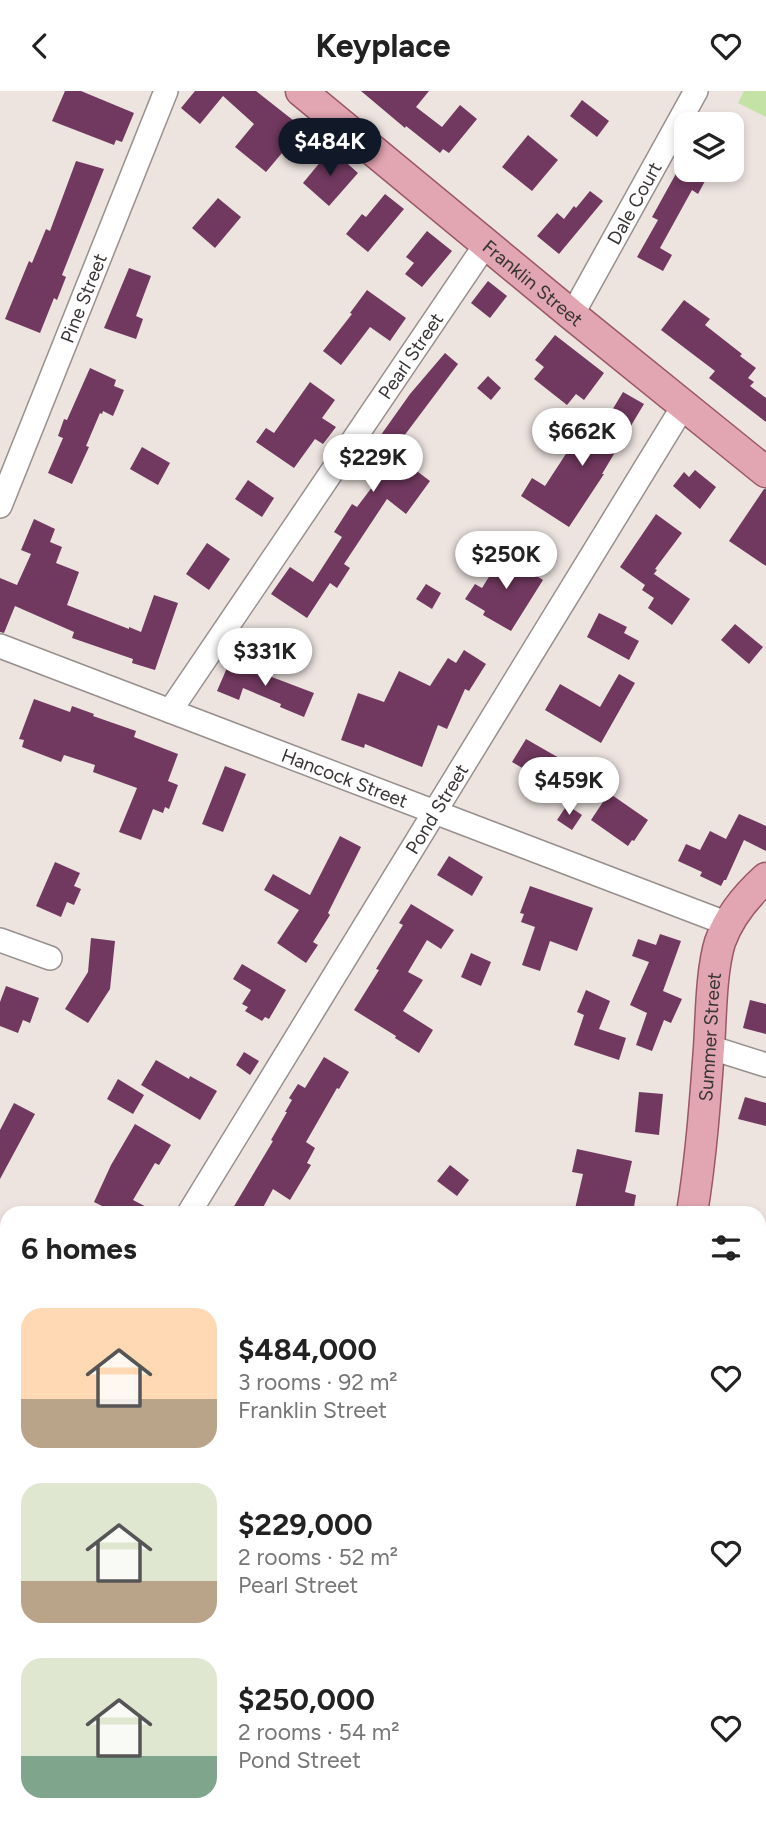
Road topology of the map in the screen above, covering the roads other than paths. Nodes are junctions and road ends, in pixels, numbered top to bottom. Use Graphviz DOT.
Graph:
graph roads {
  1 [pos="166,91"];
  2 [pos="301,91"];
  3 [pos="696,91"];
  4 [pos="486,244"];
  5 [pos="572,315"];
  6 [pos="684,405"];
  7 [pos="766,472"];
  8 [pos="0,506"];
  9 [pos="0,646"];
  10 [pos="170,711"];
  11 [pos="433,812"];
  12 [pos="766,878"];
  13 [pos="728,924"];
  14 [pos="0,940"];
  15 [pos="50,958"];
  16 [pos="709,1047"];
  17 [pos="766,1065"];
  18 [pos="193,1206"];
  19 [pos="693,1206"];
  1 -- 8 [label="street, Pine Street"];
  2 -- 4 [label="main road, Franklin Street"];
  3 -- 5 [label="street, Dale Court"];
  4 -- 5 [label="main road, Franklin Street"];
  4 -- 10 [label="street, Pearl Street"];
  5 -- 6 [label="main road, Franklin Street"];
  6 -- 7 [label="main road, Franklin Street"];
  6 -- 11 [label="street, Pond Street"];
  9 -- 10 [label="street, Hancock Street"];
  10 -- 11 [label="street, Hancock Street"];
  11 -- 13 [label="street, Hancock Street"];
  11 -- 18 [label="street, Pond Street"];
  12 -- 13 [label="main road, Summer Street"];
  13 -- 16 [label="main road, Summer Street"];
  14 -- 15 [label="street"];
  16 -- 17 [label="street"];
  16 -- 19 [label="main road, Summer Street"];
}
